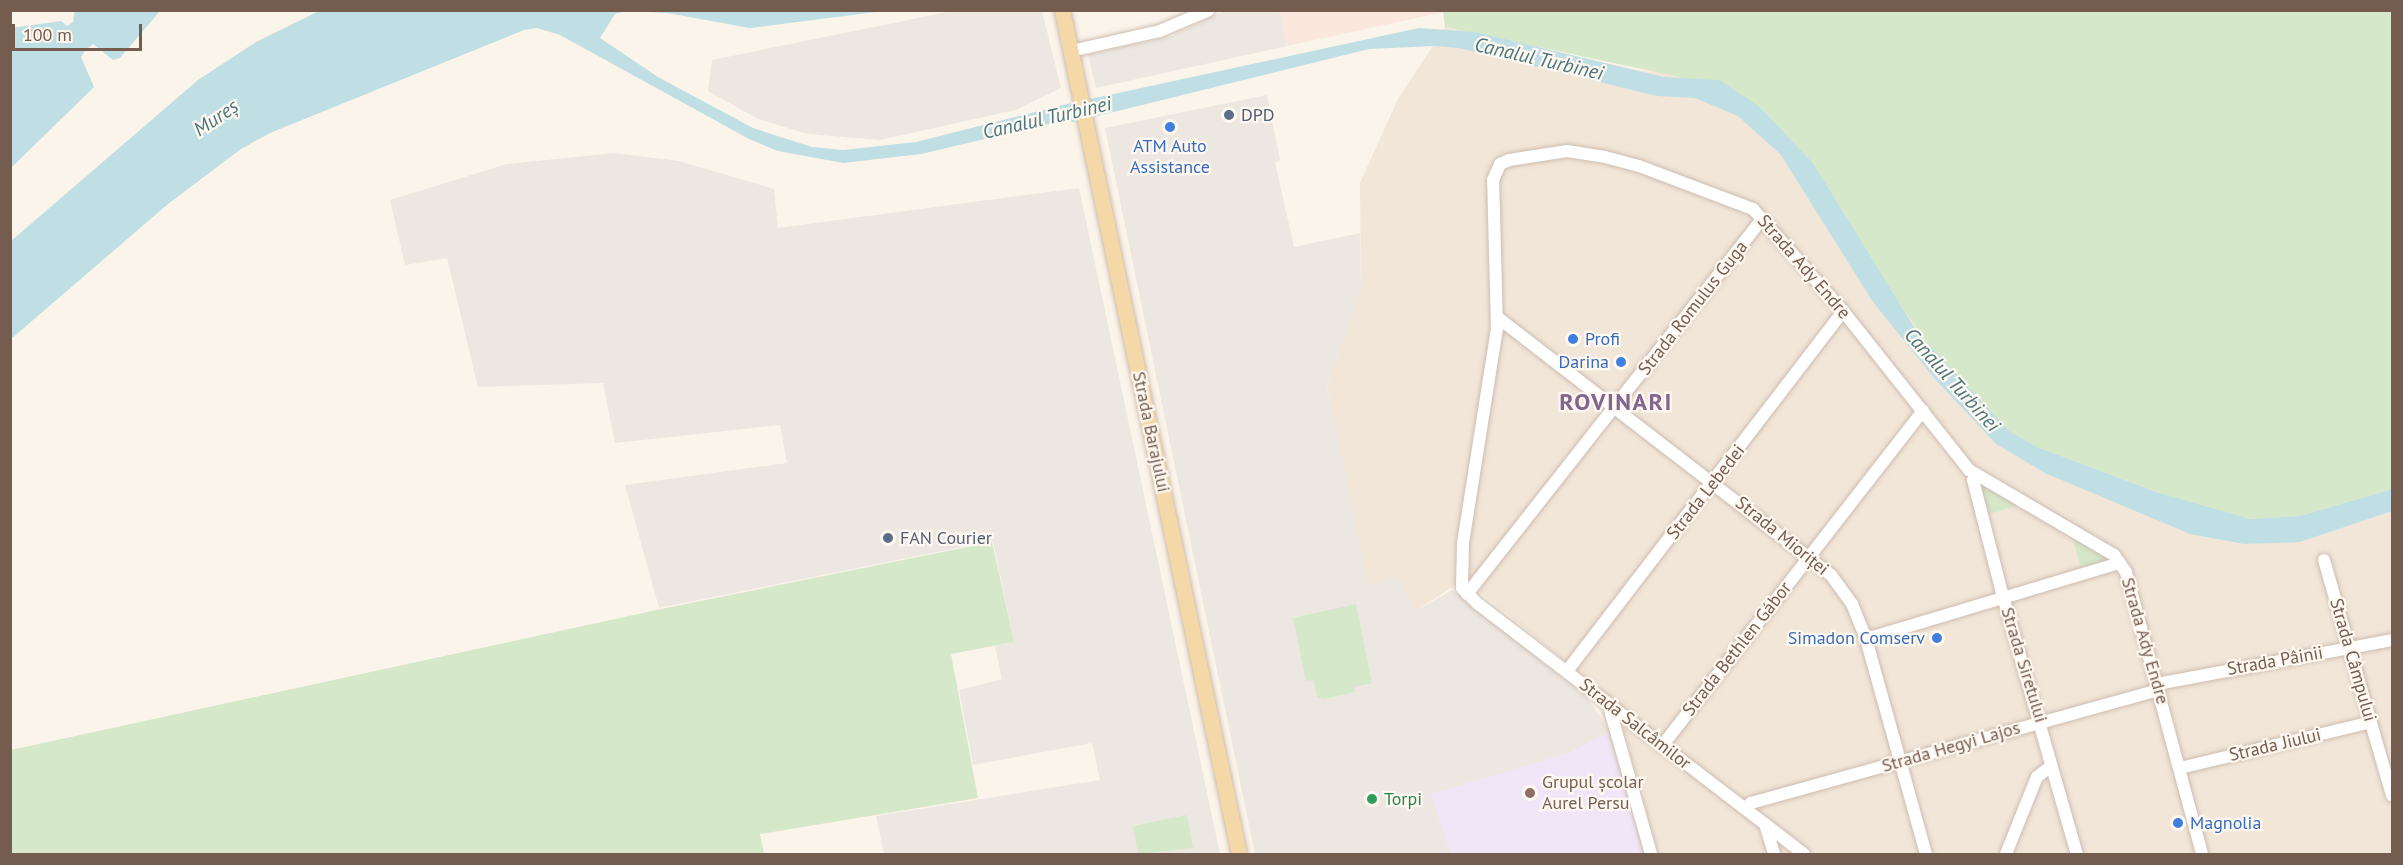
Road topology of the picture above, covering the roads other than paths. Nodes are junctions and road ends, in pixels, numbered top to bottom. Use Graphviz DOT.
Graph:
graph roads {
  1 [pos="1062,10"];
  2 [pos="1209,10"];
  3 [pos="1071,51"];
  4 [pos="1762,219"];
  5 [pos="1843,311"];
  6 [pos="1497,318"];
  7 [pos="1616,407"];
  8 [pos="1923,411"];
  9 [pos="1975,475"];
  10 [pos="1714,482"];
  11 [pos="1809,556"];
  12 [pos="2324,560"];
  13 [pos="2120,563"];
  14 [pos="1467,594"];
  15 [pos="2004,599"];
  16 [pos="1866,639"];
  17 [pos="2392,640"];
  18 [pos="2349,647"];
  19 [pos="1567,671"];
  20 [pos="2158,687"];
  21 [pos="1608,704"];
  22 [pos="2041,721"];
  23 [pos="2371,722"];
  24 [pos="1662,746"];
  25 [pos="1902,762"];
  26 [pos="2051,766"];
  27 [pos="2180,768"];
  28 [pos="2392,795"];
  29 [pos="1745,808"];
  30 [pos="1765,824"];
  31 [pos="1239,855"];
  32 [pos="1652,855"];
  33 [pos="1774,855"];
  34 [pos="1804,855"];
  35 [pos="1926,855"];
  36 [pos="2006,855"];
  37 [pos="2077,855"];
  38 [pos="2202,855"];
  1 -- 3 [label="main road, Strada Barajului"];
  2 -- 3 [label="street"];
  3 -- 31 [label="main road, Strada Barajului"];
  4 -- 5 [label="street, Strada Ady Endre"];
  4 -- 6 [label="street, Strada Ady Endre"];
  4 -- 7 [label="street, Strada Romulus Guga"];
  5 -- 8 [label="street, Strada Ady Endre"];
  5 -- 10 [label="street, Strada Lebedei"];
  6 -- 7 [label="street, Strada Mioriței"];
  6 -- 14 [label="street, Strada Ady Endre"];
  7 -- 10 [label="street, Strada Mioriței"];
  7 -- 14 [label="street, Strada Romulus Guga"];
  8 -- 9 [label="street, Strada Ady Endre"];
  8 -- 11 [label="street, Strada Bethlen Gábor"];
  9 -- 13 [label="street, Strada Ady Endre"];
  9 -- 15 [label="street, Strada Siretului"];
  10 -- 11 [label="street, Strada Mioriței"];
  10 -- 19 [label="street, Strada Lebedei"];
  11 -- 16 [label="street, Strada Mioriței"];
  11 -- 24 [label="street, Strada Bethlen Gábor"];
  12 -- 18 [label="street, Strada Câmpului"];
  13 -- 15 [label="street"];
  13 -- 20 [label="street, Strada Ady Endre"];
  14 -- 19 [label="street, Strada Salcâmilor"];
  15 -- 16 [label="street"];
  15 -- 22 [label="street, Strada Siretului"];
  16 -- 25 [label="street, Strada Mioriței"];
  17 -- 18 [label="street, Strada Pâinii"];
  18 -- 20 [label="street, Strada Pâinii"];
  18 -- 23 [label="street, Strada Câmpului"];
  19 -- 21 [label="street, Strada Salcâmilor"];
  20 -- 22 [label="street, Strada Hegyi Lajos"];
  20 -- 27 [label="street, Strada Ady Endre"];
  21 -- 24 [label="street, Strada Salcâmilor"];
  21 -- 32 [label="street"];
  22 -- 25 [label="street, Strada Hegyi Lajos"];
  22 -- 26 [label="street, Strada Siretului"];
  23 -- 27 [label="street, Strada Jiului"];
  23 -- 28 [label="street, Strada Câmpului"];
  24 -- 29 [label="street, Strada Salcâmilor"];
  25 -- 29 [label="street, Strada Hegyi Lajos"];
  25 -- 35 [label="street, Strada Mioriței"];
  26 -- 36 [label="street"];
  26 -- 37 [label="street, Strada Siretului"];
  27 -- 38 [label="street, Strada Ady Endre"];
  29 -- 30 [label="street, Strada Salcâmilor"];
  30 -- 33 [label="street"];
  30 -- 34 [label="street, Strada Salcâmilor"];
}
